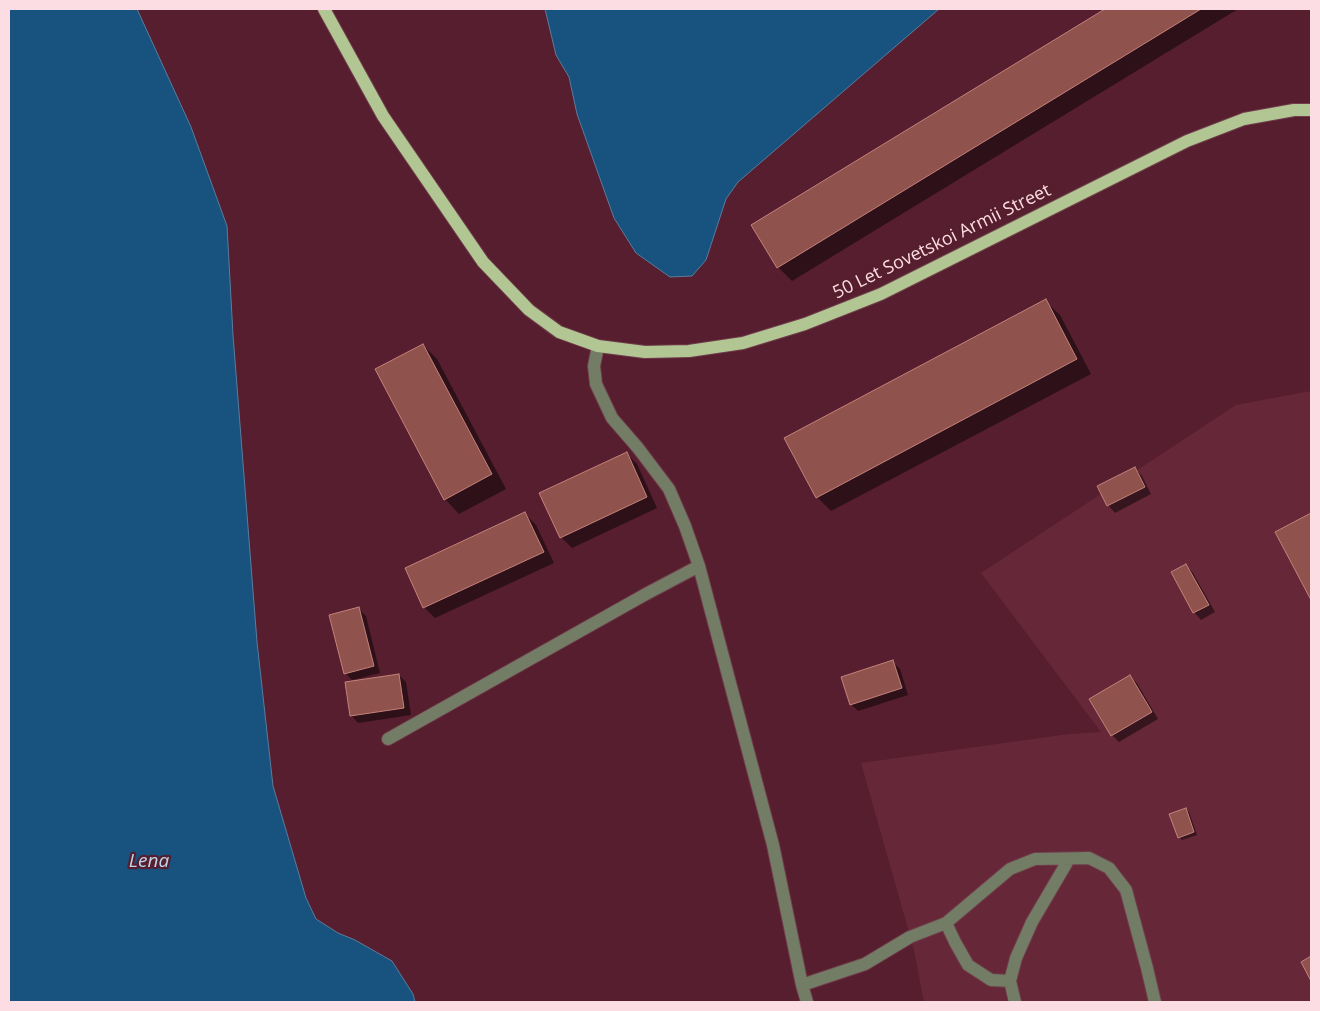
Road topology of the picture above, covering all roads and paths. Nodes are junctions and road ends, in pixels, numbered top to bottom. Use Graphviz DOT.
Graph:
graph roads {
  1 [pos="324,9"];
  2 [pos="1311,110"];
  3 [pos="598,346"];
  4 [pos="699,566"];
  5 [pos="388,739"];
  6 [pos="1069,858"];
  7 [pos="946,923"];
  8 [pos="1010,981"];
  9 [pos="802,985"];
  10 [pos="806,1002"];
  11 [pos="1015,1002"];
  12 [pos="1155,1002"];
  1 -- 3 [label="main road, 50 Let Sovetskoi Armii Street"];
  2 -- 3 [label="main road, 50 Let Sovetskoi Armii Street"];
  3 -- 4 [label="lane"];
  4 -- 5 [label="lane"];
  4 -- 9 [label="lane"];
  6 -- 7 [label="lane"];
  6 -- 8 [label="lane"];
  6 -- 12 [label="lane"];
  7 -- 8 [label="lane"];
  7 -- 9 [label="lane"];
  8 -- 11 [label="lane"];
  9 -- 10 [label="lane"];
}
